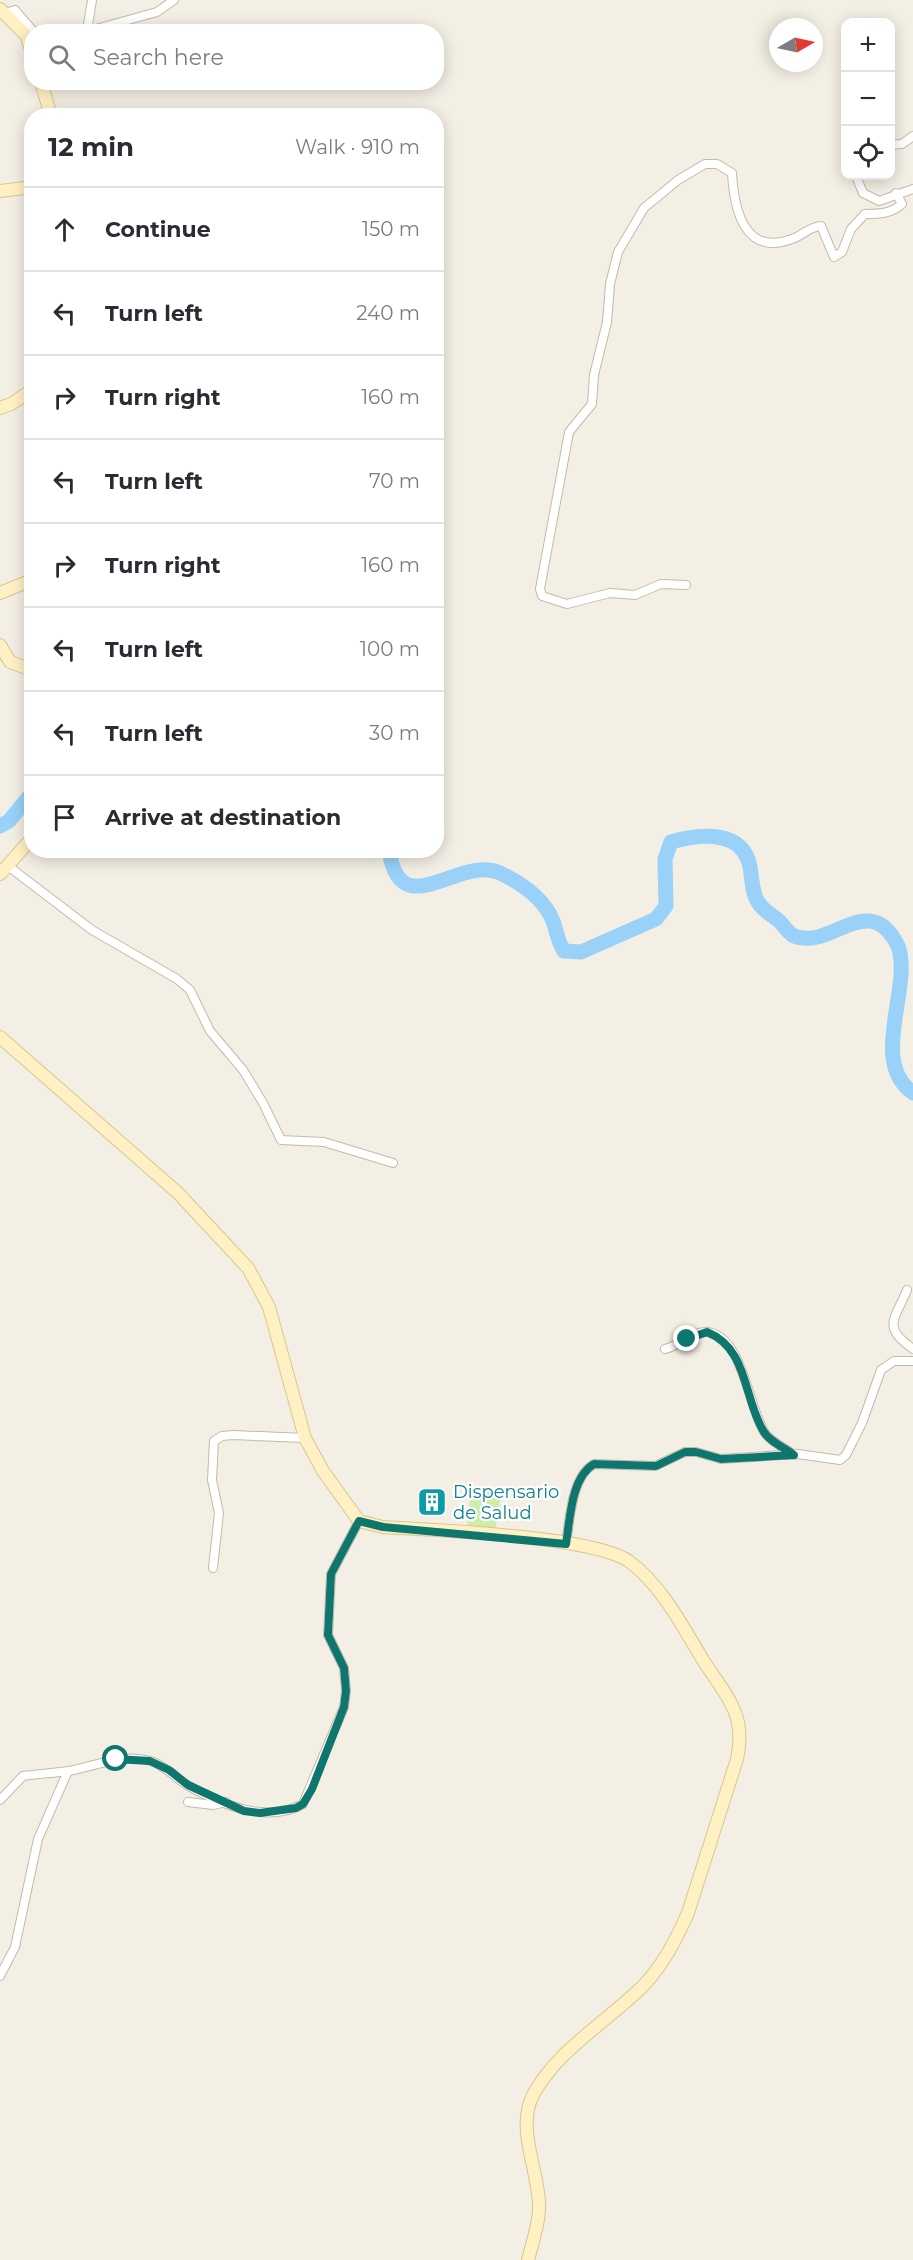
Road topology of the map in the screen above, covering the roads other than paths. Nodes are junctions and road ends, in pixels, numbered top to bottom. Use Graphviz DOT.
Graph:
graph roads {
  1 [pos="92,0"];
  2 [pos="174,0"];
  3 [pos="3,11"];
  4 [pos="27,24"];
  5 [pos="87,24"];
  6 [pos="113,24"];
  7 [pos="24,33"];
  8 [pos="43,90"];
  9 [pos="49,108"];
  10 [pos="913,136"];
  11 [pos="895,145"];
  12 [pos="858,180"];
  13 [pos="24,188"];
  14 [pos="913,189"];
  15 [pos="0,191"];
  16 [pos="896,193"];
  17 [pos="24,394"];
  18 [pos="0,408"];
  19 [pos="24,583"];
  20 [pos="686,585"];
  21 [pos="0,593"];
  22 [pos="0,645"];
  23 [pos="5,665"];
  24 [pos="24,669"];
  25 [pos="24,847"];
  26 [pos="4,870"];
  27 [pos="0,1037"];
  28 [pos="393,1163"];
  29 [pos="907,1290"];
  30 [pos="665,1348"];
  31 [pos="913,1349"];
  32 [pos="913,1361"];
  33 [pos="305,1438"];
  34 [pos="794,1455"];
  35 [pos="359,1521"];
  36 [pos="566,1544"];
  37 [pos="213,1568"];
  38 [pos="68,1771"];
  39 [pos="0,1800"];
  40 [pos="188,1802"];
  41 [pos="226,1802"];
  42 [pos="0,1976"];
  43 [pos="528,2260"];
  1 -- 5 [label="street"];
  2 -- 6 [label="street"];
  3 -- 4 [label="street"];
  3 -- 7 [label="street"];
  8 -- 9 [label="street"];
  10 -- 11 [label="street"];
  12 -- 16 [label="street"];
  13 -- 15 [label="street"];
  14 -- 16 [label="street"];
  16 -- 20 [label="street"];
  17 -- 18 [label="street"];
  19 -- 21 [label="street"];
  22 -- 23 [label="street"];
  23 -- 24 [label="street"];
  25 -- 26 [label="street"];
  26 -- 28 [label="street"];
  27 -- 33 [label="street"];
  29 -- 31 [label="street"];
  30 -- 34 [label="street"];
  32 -- 34 [label="street"];
  33 -- 35 [label="street"];
  33 -- 37 [label="street"];
  34 -- 36 [label="street"];
  35 -- 36 [label="street"];
  35 -- 41 [label="street"];
  36 -- 43 [label="street"];
  38 -- 39 [label="street"];
  38 -- 41 [label="street"];
  38 -- 42 [label="street"];
  40 -- 41 [label="street"];
}
